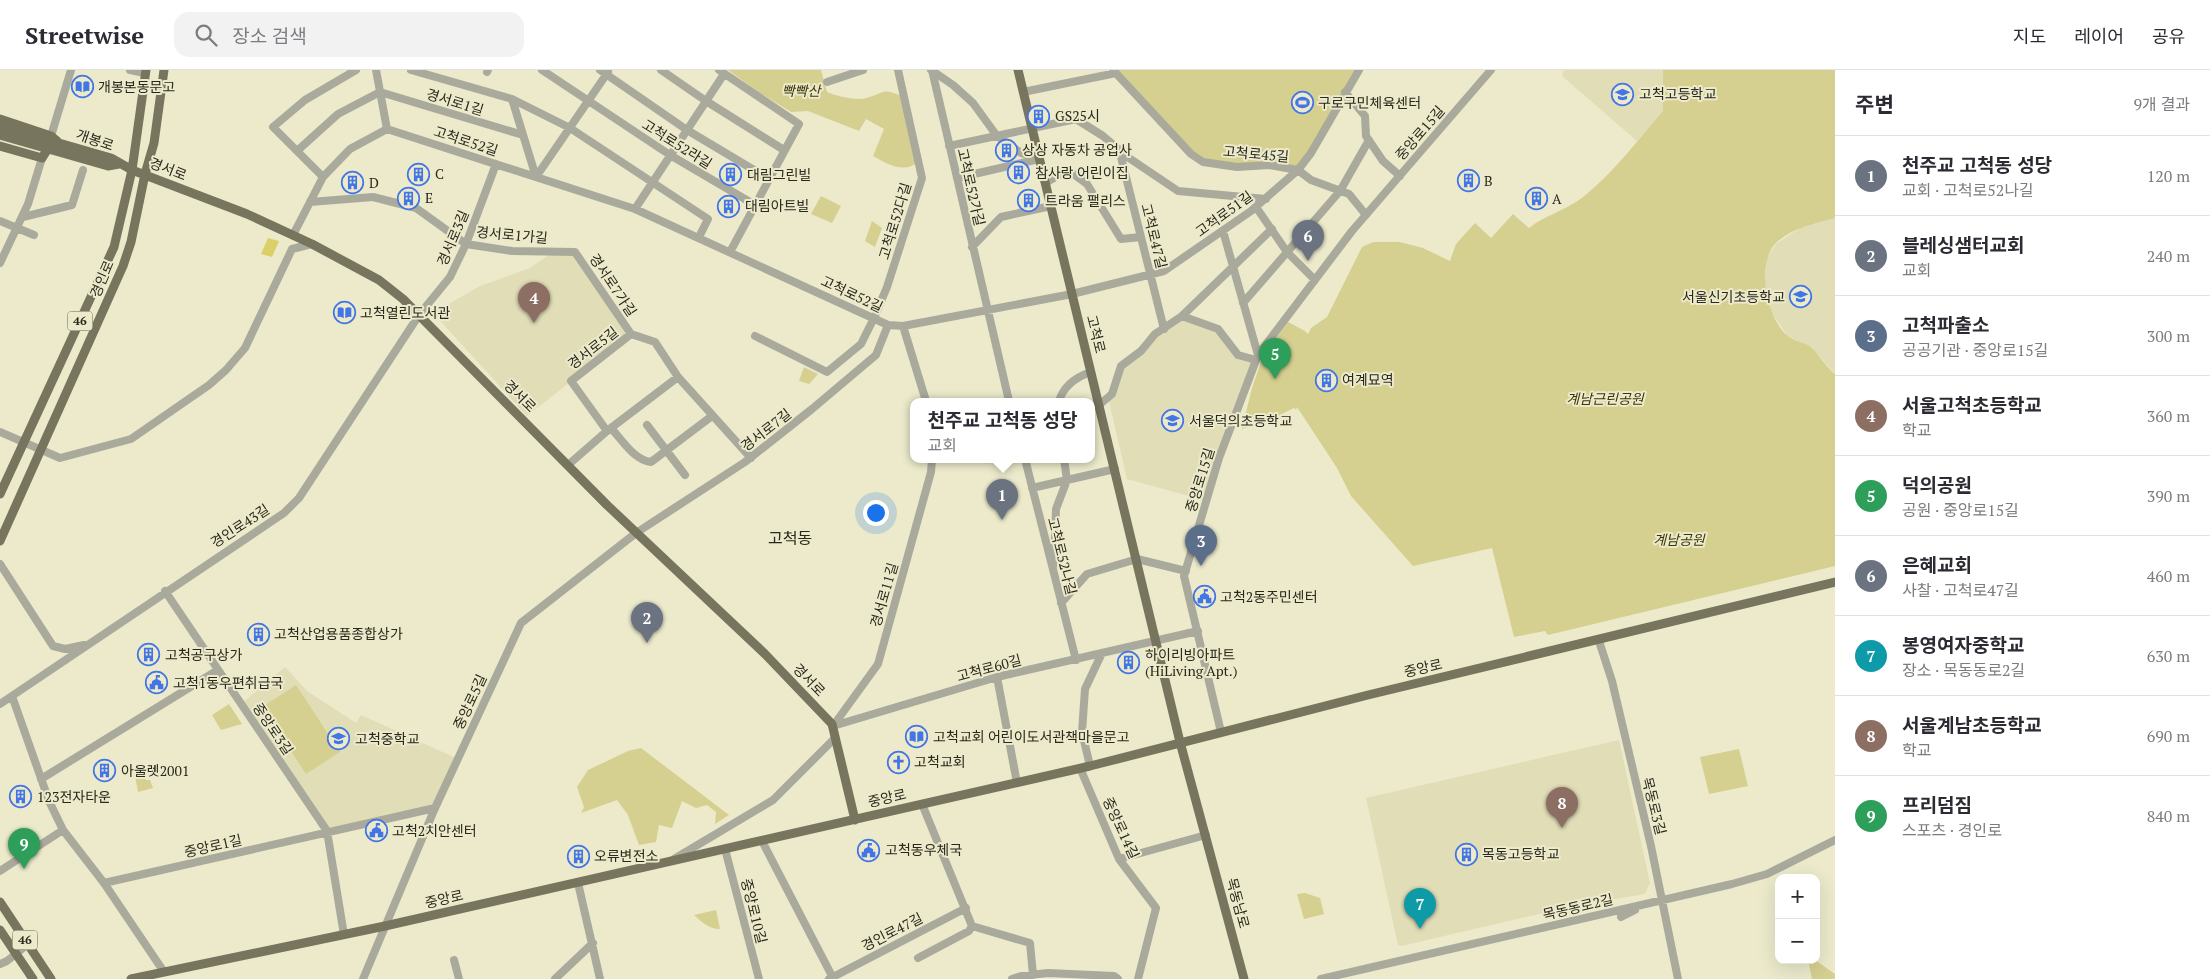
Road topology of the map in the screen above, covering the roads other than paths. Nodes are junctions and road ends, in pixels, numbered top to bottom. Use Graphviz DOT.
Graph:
graph roads {
  1 [pos="71,70"];
  2 [pos="130,70"];
  3 [pos="164,70"];
  4 [pos="356,70"];
  5 [pos="376,70"];
  6 [pos="411,70"];
  7 [pos="542,70"];
  8 [pos="661,70"];
  9 [pos="863,70"];
  10 [pos="898,70"];
  11 [pos="931,70"];
  12 [pos="1018,70"];
  13 [pos="1359,70"];
  14 [pos="1491,70"];
  15 [pos="145,71"];
  16 [pos="605,71"];
  17 [pos="722,72"];
  18 [pos="1115,72"];
  19 [pos="827,82"];
  20 [pos="380,92"];
  21 [pos="1023,92"];
  22 [pos="1345,92"];
  23 [pos="512,98"];
  24 [pos="588,101"];
  25 [pos="706,101"];
  26 [pos="0,119"];
  27 [pos="0,126"];
  28 [pos="570,128"];
  29 [pos="1032,128"];
  30 [pos="387,129"];
  31 [pos="687,130"];
  32 [pos="0,135"];
  33 [pos="523,135"];
  34 [pos="51,136"];
  35 [pos="997,136"];
  36 [pos="1369,140"];
  37 [pos="59,142"];
  38 [pos="949,146"];
  39 [pos="0,148"];
  40 [pos="1119,149"];
  41 [pos="784,150"];
  42 [pos="297,151"];
  43 [pos="44,154"];
  44 [pos="670,155"];
  45 [pos="1039,159"];
  46 [pos="119,164"];
  47 [pos="496,164"];
  48 [pos="83,170"];
  49 [pos="132,170"];
  50 [pos="1298,170"];
  51 [pos="144,174"];
  52 [pos="1400,176"];
  53 [pos="323,177"];
  54 [pos="536,177"];
  55 [pos="956,178"];
  56 [pos="769,179"];
  57 [pos="652,182"];
  58 [pos="1045,183"];
  59 [pos="1340,191"];
  60 [pos="1266,199"];
  61 [pos="310,202"];
  62 [pos="755,205"];
  63 [pos="1051,206"];
  64 [pos="1256,207"];
  65 [pos="635,209"];
  66 [pos="1366,215"];
  67 [pos="22,218"];
  68 [pos="0,221"];
  69 [pos="18,228"];
  70 [pos="1272,229"];
  71 [pos="1222,231"];
  72 [pos="34,235"];
  73 [pos="294,235"];
  74 [pos="699,237"];
  75 [pos="1142,237"];
  76 [pos="312,244"];
  77 [pos="466,244"];
  78 [pos="972,247"];
  79 [pos="575,252"];
  80 [pos="730,252"];
  81 [pos="1287,252"];
  82 [pos="0,263"];
  83 [pos="1233,269"];
  84 [pos="1150,275"];
  85 [pos="1315,280"];
  86 [pos="1072,294"];
  87 [pos="1243,303"];
  88 [pos="987,310"];
  89 [pos="419,315"];
  90 [pos="1182,316"];
  91 [pos="874,318"];
  92 [pos="888,325"];
  93 [pos="903,326"];
  94 [pos="1164,328"];
  95 [pos="632,334"];
  96 [pos="755,336"];
  97 [pos="1257,357"];
  98 [pos="1091,372"];
  99 [pos="678,377"];
  100 [pos="925,398"];
  101 [pos="1008,398"];
  102 [pos="1060,398"];
  103 [pos="1099,405"];
  104 [pos="712,416"];
  105 [pos="647,424"];
  106 [pos="609,430"];
  107 [pos="0,432"];
  108 [pos="23,444"];
  109 [pos="667,450"];
  110 [pos="40,452"];
  111 [pos="751,458"];
  112 [pos="932,463"];
  113 [pos="1025,463"];
  114 [pos="1065,463"];
  115 [pos="568,465"];
  116 [pos="1115,469"];
  117 [pos="684,475"];
  118 [pos="1067,480"];
  119 [pos="1032,488"];
  120 [pos="0,494"];
  121 [pos="636,533"];
  122 [pos="1,539"];
  123 [pos="0,549"];
  124 [pos="1137,559"];
  125 [pos="0,564"];
  126 [pos="1186,571"];
  127 [pos="1053,573"];
  128 [pos="1835,582"];
  129 [pos="165,591"];
  130 [pos="1061,603"];
  131 [pos="1198,631"];
  132 [pos="95,641"];
  133 [pos="1157,641"];
  134 [pos="1599,641"];
  135 [pos="1102,653"];
  136 [pos="1076,660"];
  137 [pos="218,670"];
  138 [pos="997,678"];
  139 [pos="12,696"];
  140 [pos="0,704"];
  141 [pos="832,725"];
  142 [pos="1221,732"];
  143 [pos="835,738"];
  144 [pos="1180,742"];
  145 [pos="1085,767"];
  146 [pos="41,779"];
  147 [pos="1018,783"];
  148 [pos="922,804"];
  149 [pos="435,808"];
  150 [pos="854,820"];
  151 [pos="63,830"];
  152 [pos="327,831"];
  153 [pos="1206,834"];
  154 [pos="1835,840"];
  155 [pos="762,841"];
  156 [pos="725,849"];
  157 [pos="1119,859"];
  158 [pos="671,861"];
  159 [pos="0,871"];
  160 [pos="104,883"];
  161 [pos="578,883"];
  162 [pos="1663,900"];
  163 [pos="0,902"];
  164 [pos="1648,904"];
  165 [pos="966,908"];
  166 [pos="1621,917"];
  167 [pos="384,926"];
  168 [pos="972,926"];
  169 [pos="0,930"];
  170 [pos="344,935"];
  171 [pos="592,942"];
  172 [pos="28,944"];
  173 [pos="16,954"];
  174 [pos="918,958"];
  175 [pos="454,960"];
  176 [pos="0,964"];
  177 [pos="164,972"];
  178 [pos="1033,975"];
  179 [pos="831,978"];
  180 [pos="33,979"];
  181 [pos="51,979"];
  182 [pos="131,979"];
  183 [pos="363,979"];
  184 [pos="459,979"];
  185 [pos="555,979"];
  186 [pos="600,979"];
  187 [pos="759,979"];
  188 [pos="1012,979"];
  189 [pos="1118,979"];
  190 [pos="1138,979"];
  191 [pos="1244,979"];
  192 [pos="1321,979"];
  193 [pos="1678,979"];
  1 -- 34 [label="street"];
  2 -- 15 [label="street, 경인로"];
  3 -- 51 [label="main road, 경인로 / 46"];
  4 -- 42 [label="street"];
  5 -- 20 [label="street"];
  6 -- 23 [label="street"];
  7 -- 24 [label="street, 고척로52라길"];
  8 -- 25 [label="street"];
  9 -- 19 [label="street"];
  10 -- 91 [label="street, 고척로52다길"];
  11 -- 35 [label="street"];
  11 -- 38 [label="street, 고척로52가길"];
  12 -- 21 [label="main road, 고척로"];
  13 -- 22 [label="street, 고척로51길"];
  14 -- 52 [label="street, 중앙로15길"];
  15 -- 49 [label="main road, 경인로 / 46"];
  16 -- 24 [label="street"];
  16 -- 31 [label="street, 고척로52라길"];
  17 -- 25 [label="street"];
  17 -- 41 [label="street"];
  18 -- 21 [label="street"];
  18 -- 50 [label="street, 고척로45길"];
  20 -- 30 [label="street"];
  20 -- 33 [label="street, 경서로1길"];
  20 -- 42 [label="street"];
  21 -- 29 [label="main road, 고척로"];
  22 -- 36 [label="street"];
  22 -- 50 [label="street, 고척로51길"];
  23 -- 28 [label="street"];
  23 -- 33 [label="street"];
  24 -- 28 [label="street"];
  24 -- 44 [label="street, 고척로52라길"];
  25 -- 31 [label="street"];
  25 -- 41 [label="street"];
  26 -- 34 [label="main road"];
  27 -- 37 [label="main road, 개봉로"];
  28 -- 54 [label="street"];
  28 -- 57 [label="street"];
  29 -- 35 [label="street"];
  29 -- 40 [label="street"];
  29 -- 45 [label="main road, 고척로"];
  30 -- 47 [label="street, 고척로52길"];
  30 -- 53 [label="street"];
  31 -- 44 [label="street"];
  31 -- 56 [label="street, 고척로52라길"];
  32 -- 43 [label="main road, 개봉로"];
  33 -- 54 [label="street"];
  34 -- 37 [label="main road"];
  35 -- 38 [label="street"];
  35 -- 45 [label="street"];
  36 -- 52 [label="street"];
  36 -- 59 [label="street"];
  37 -- 46 [label="main road, 개봉로"];
  38 -- 55 [label="street, 고척로52가길"];
  39 -- 43 [label="main road"];
  40 -- 60 [label="street"];
  40 -- 75 [label="street, 고척로47길"];
  41 -- 56 [label="street"];
  42 -- 53 [label="street"];
  43 -- 46 [label="main road, 개봉로"];
  43 -- 67 [label="street"];
  44 -- 57 [label="street"];
  44 -- 62 [label="street, 고척로52라길"];
  45 -- 55 [label="street"];
  45 -- 58 [label="main road, 고척로"];
  46 -- 49 [label="main road, 경서로"];
  47 -- 54 [label="street, 고척로52길"];
  47 -- 77 [label="street, 경서로3길"];
  48 -- 67 [label="street"];
  49 -- 51 [label="main road, 경서로"];
  49 -- 108 [label="main road, 경인로 / 46"];
  50 -- 59 [label="street, 고척로45길"];
  50 -- 60 [label="street, 고척로51길"];
  51 -- 73 [label="main road, 경서로"];
  51 -- 110 [label="main road, 경인로 / 46"];
  52 -- 66 [label="street, 중앙로15길"];
  53 -- 61 [label="street"];
  54 -- 65 [label="street, 고척로52길"];
  55 -- 78 [label="street, 고척로52가길"];
  56 -- 62 [label="street"];
  57 -- 65 [label="street"];
  57 -- 74 [label="street"];
  58 -- 63 [label="main road, 고척로"];
  58 -- 75 [label="street"];
  59 -- 66 [label="street, 고척로45길"];
  59 -- 81 [label="street"];
  60 -- 64 [label="street, 고척로51길"];
  61 -- 73 [label="street"];
  61 -- 77 [label="street, 경서로1가길"];
  62 -- 80 [label="street"];
  63 -- 78 [label="street"];
  63 -- 86 [label="main road, 고척로"];
  64 -- 70 [label="street"];
  64 -- 71 [label="street, 고척로51길"];
  65 -- 74 [label="street, 고척로52길"];
  66 -- 85 [label="street, 중앙로15길"];
  67 -- 69 [label="street"];
  68 -- 69 [label="street"];
  69 -- 72 [label="street"];
  69 -- 82 [label="street"];
  70 -- 81 [label="street"];
  70 -- 83 [label="street"];
  71 -- 83 [label="street"];
  71 -- 84 [label="street, 고척로51길"];
  73 -- 76 [label="main road, 경서로"];
  74 -- 80 [label="street, 고척로52길"];
  75 -- 84 [label="street, 고척로47길"];
  76 -- 89 [label="main road, 경서로"];
  76 -- 110 [label="street"];
  77 -- 79 [label="street, 경서로1가길"];
  77 -- 89 [label="street, 경서로3길"];
  78 -- 88 [label="street, 고척로52가길"];
  79 -- 95 [label="street, 경서로7가길"];
  80 -- 91 [label="street, 고척로52길"];
  81 -- 85 [label="street"];
  81 -- 87 [label="street"];
  83 -- 87 [label="street"];
  83 -- 90 [label="street"];
  84 -- 86 [label="street, 고척로51길"];
  84 -- 94 [label="street, 고척로47길"];
  85 -- 97 [label="street, 중앙로15길"];
  86 -- 88 [label="street, 고척로52길"];
  86 -- 98 [label="main road, 고척로"];
  87 -- 97 [label="street"];
  88 -- 93 [label="street, 고척로52길"];
  88 -- 101 [label="street"];
  89 -- 115 [label="main road, 경서로"];
  89 -- 129 [label="street, 경인로43길"];
  90 -- 94 [label="street"];
  90 -- 97 [label="street"];
  91 -- 92 [label="street, 고척로52길"];
  91 -- 96 [label="street, 고척로52다길"];
  92 -- 93 [label="street, 고척로52길"];
  92 -- 111 [label="street, 경서로7길"];
  93 -- 100 [label="street"];
  94 -- 103 [label="street"];
  95 -- 99 [label="street, 경서로7가길"];
  95 -- 106 [label="street, 경서로5길"];
  97 -- 126 [label="street, 중앙로15길"];
  98 -- 102 [label="street"];
  98 -- 103 [label="main road, 고척로"];
  99 -- 104 [label="street, 경서로7가길"];
  99 -- 106 [label="street"];
  103 -- 116 [label="main road, 고척로"];
  104 -- 109 [label="street"];
  104 -- 111 [label="street, 경서로7가길"];
  105 -- 109 [label="street"];
  106 -- 109 [label="street"];
  106 -- 115 [label="street"];
  107 -- 108 [label="street"];
  108 -- 110 [label="street"];
  108 -- 120 [label="main road, 경인로 / 46"];
  109 -- 117 [label="street"];
  110 -- 122 [label="main road, 경인로 / 46"];
  111 -- 121 [label="street, 경서로7길"];
  112 -- 141 [label="street, 경서로11길"];
  113 -- 119 [label="street, 고척로52나길"];
  114 -- 118 [label="street"];
  115 -- 121 [label="main road, 경서로"];
  116 -- 118 [label="street"];
  116 -- 124 [label="main road, 고척로"];
  118 -- 119 [label="street"];
  118 -- 127 [label="street"];
  119 -- 127 [label="street, 고척로52나길"];
  121 -- 141 [label="main road, 경서로"];
  121 -- 149 [label="street, 중앙로5길"];
  122 -- 123 [label="street"];
  124 -- 126 [label="street"];
  124 -- 130 [label="street"];
  124 -- 133 [label="main road, 고척로"];
  125 -- 132 [label="street"];
  126 -- 131 [label="street, 중앙로15길"];
  127 -- 130 [label="street, 고척로52나길"];
  128 -- 134 [label="main road, 중앙로"];
  129 -- 132 [label="street, 경인로43길"];
  129 -- 137 [label="street, 중앙로3길"];
  130 -- 136 [label="street, 고척로52나길"];
  131 -- 133 [label="street"];
  131 -- 142 [label="street, 중앙로15길"];
  132 -- 139 [label="street, 경인로43길"];
  133 -- 135 [label="street, 고척로60길"];
  133 -- 144 [label="main road, 고척로"];
  134 -- 142 [label="main road, 중앙로"];
  134 -- 162 [label="street, 목동로3길"];
  135 -- 136 [label="street, 고척로60길"];
  135 -- 145 [label="street, 중앙로14길"];
  136 -- 138 [label="street, 고척로60길"];
  137 -- 146 [label="street"];
  137 -- 152 [label="street, 중앙로3길"];
  138 -- 141 [label="street, 고척로60길"];
  138 -- 147 [label="street"];
  139 -- 140 [label="street, 경인로43길"];
  139 -- 146 [label="street"];
  141 -- 143 [label="main road"];
  142 -- 144 [label="main road, 중앙로"];
  143 -- 150 [label="main road"];
  143 -- 158 [label="street"];
  144 -- 145 [label="main road, 중앙로"];
  144 -- 153 [label="main road, 목동남로"];
  145 -- 147 [label="main road, 중앙로"];
  145 -- 157 [label="street, 중앙로14길"];
  146 -- 151 [label="street"];
  147 -- 148 [label="main road, 중앙로"];
  148 -- 150 [label="main road, 중앙로"];
  148 -- 165 [label="street"];
  149 -- 152 [label="street"];
  149 -- 167 [label="street, 중앙로5길"];
  150 -- 155 [label="main road, 중앙로"];
  151 -- 159 [label="street"];
  151 -- 160 [label="street"];
  152 -- 160 [label="street, 중앙로1길"];
  152 -- 170 [label="street, 중앙로3길"];
  153 -- 157 [label="street"];
  153 -- 191 [label="main road, 목동남로"];
  154 -- 162 [label="street, 목동동로2길"];
  155 -- 156 [label="main road, 중앙로"];
  155 -- 179 [label="street"];
  156 -- 158 [label="main road, 중앙로"];
  156 -- 187 [label="street, 중앙로10길"];
  157 -- 190 [label="street, 중앙로14길"];
  158 -- 161 [label="main road, 중앙로"];
  160 -- 177 [label="street"];
  161 -- 167 [label="main road, 중앙로"];
  161 -- 171 [label="street"];
  162 -- 164 [label="street, 목동동로2길"];
  162 -- 193 [label="street, 목동로3길"];
  163 -- 172 [label="main road, 46"];
  164 -- 166 [label="street"];
  164 -- 192 [label="street, 목동동로2길"];
  165 -- 168 [label="street"];
  165 -- 179 [label="street, 경인로47길"];
  167 -- 170 [label="main road, 중앙로"];
  167 -- 183 [label="street, 중앙로5길"];
  168 -- 174 [label="street"];
  168 -- 178 [label="street"];
  169 -- 173 [label="main road, 46"];
  170 -- 177 [label="main road, 중앙로"];
  171 -- 185 [label="street"];
  171 -- 186 [label="street"];
  172 -- 173 [label="street"];
  172 -- 181 [label="main road, 46"];
  173 -- 176 [label="street"];
  173 -- 180 [label="main road, 46"];
  175 -- 184 [label="street"];
  177 -- 182 [label="main road, 중앙로"];
  178 -- 188 [label="street"];
  178 -- 189 [label="street"];
}
